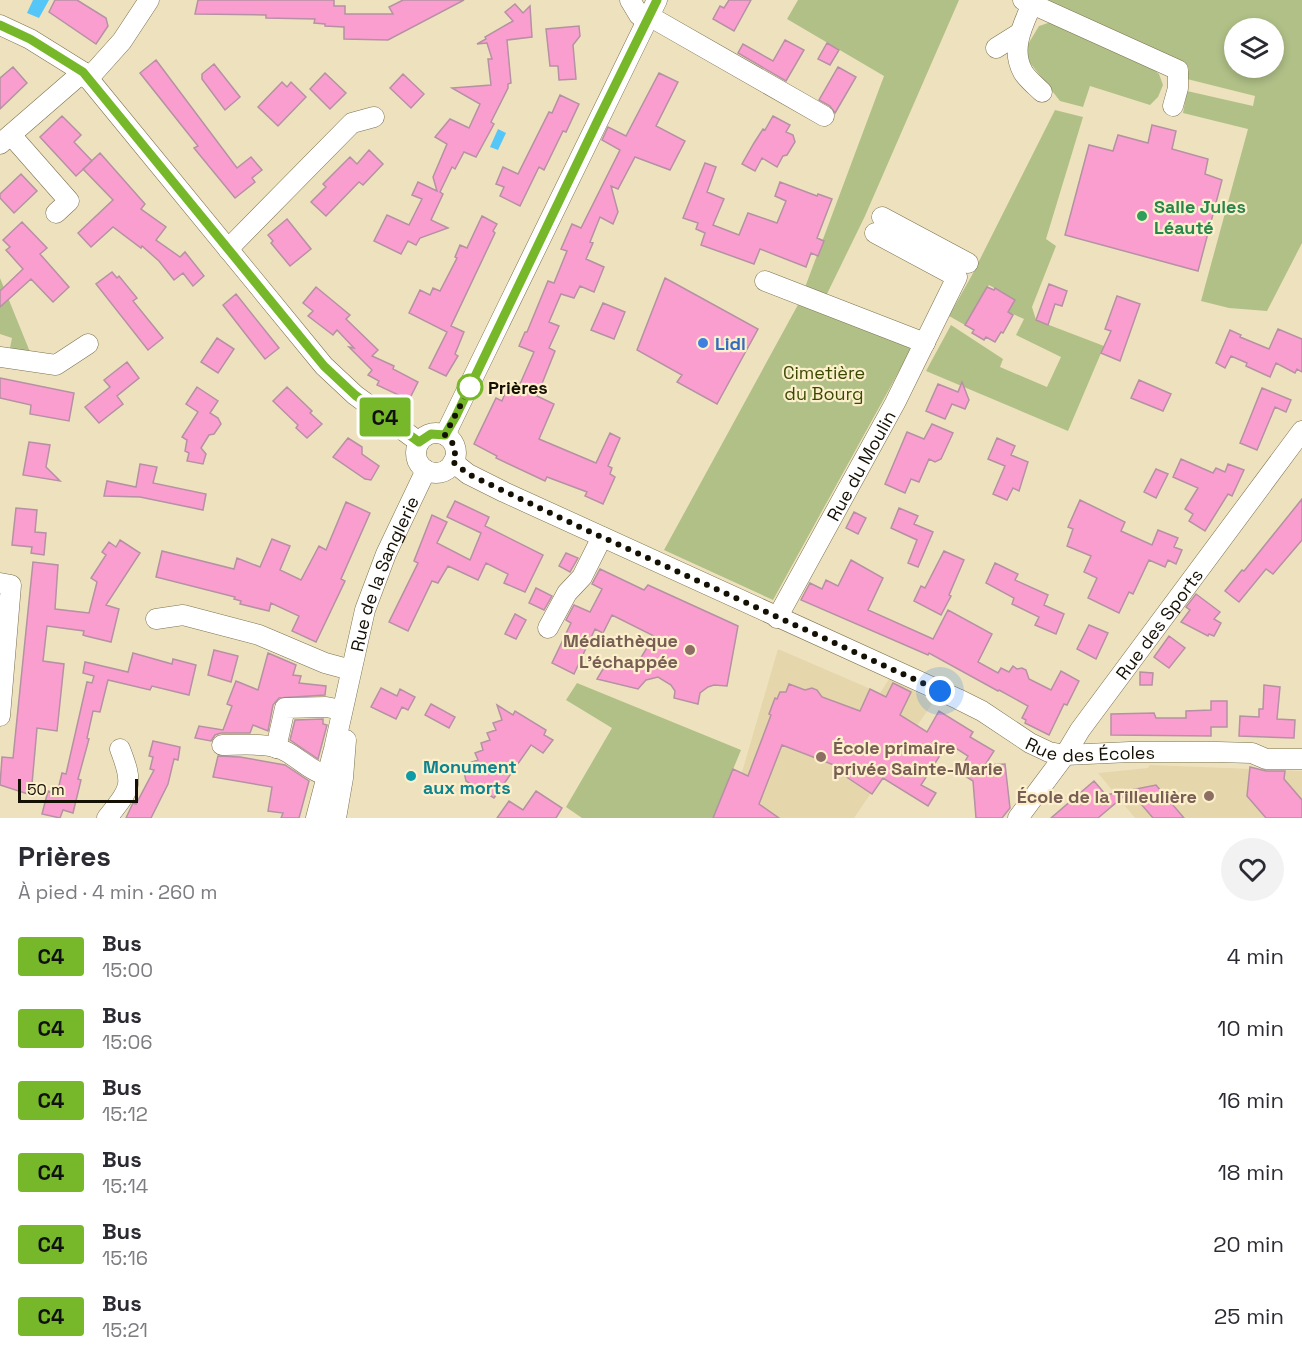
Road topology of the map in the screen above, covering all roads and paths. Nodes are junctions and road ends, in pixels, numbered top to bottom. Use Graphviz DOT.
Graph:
graph roads {
  1 [pos="149,0"];
  2 [pos="630,0"];
  3 [pos="1028,2"];
  4 [pos="650,12"];
  5 [pos="0,25"];
  6 [pos="1020,33"];
  7 [pos="996,48"];
  8 [pos="86,76"];
  9 [pos="1042,92"];
  10 [pos="1173,106"];
  11 [pos="824,116"];
  12 [pos="374,117"];
  13 [pos="6,140"];
  14 [pos="56,213"];
  15 [pos="228,249"];
  16 [pos="968,263"];
  17 [pos="765,281"];
  18 [pos="847,299"];
  19 [pos="893,317"];
  20 [pos="925,343"];
  21 [pos="88,344"];
  22 [pos="0,357"];
  23 [pos="1302,431"];
  24 [pos="445,435"];
  25 [pos="419,442"];
  26 [pos="453,462"];
  27 [pos="426,470"];
  28 [pos="602,537"];
  29 [pos="0,583"];
  30 [pos="777,618"];
  31 [pos="156,619"];
  32 [pos="548,628"];
  33 [pos="349,676"];
  34 [pos="342,710"];
  35 [pos="0,716"];
  36 [pos="222,745"];
  37 [pos="276,748"];
  38 [pos="120,749"];
  39 [pos="1065,755"];
  40 [pos="1302,759"];
  41 [pos="327,776"];
  42 [pos="106,818"];
  43 [pos="316,818"];
  44 [pos="336,818"];
  45 [pos="1017,818"];
  1 -- 8 [label="street"];
  2 -- 4 [label="street"];
  3 -- 6 [label="street"];
  3 -- 10 [label="street"];
  4 -- 11 [label="street"];
  4 -- 24 [label="street"];
  5 -- 8 [label="street"];
  6 -- 7 [label="street"];
  6 -- 9 [label="street"];
  8 -- 13 [label="street"];
  8 -- 15 [label="street"];
  12 -- 15 [label="street"];
  13 -- 14 [label="street"];
  15 -- 25 [label="street"];
  16 -- 20 [label="street, Rue du Moulin"];
  17 -- 20 [label="street"];
  18 -- 19 [label="street"];
  20 -- 30 [label="street, Rue du Moulin"];
  21 -- 22 [label="street"];
  23 -- 39 [label="street, Rue des Sports"];
  24 -- 25 [label="street"];
  24 -- 26 [label="street"];
  25 -- 27 [label="street"];
  26 -- 27 [label="street"];
  26 -- 28 [label="street, Rue des Écoles"];
  27 -- 33 [label="street, Rue de la Sanglerie"];
  28 -- 30 [label="street, Rue des Écoles"];
  28 -- 32 [label="street"];
  29 -- 35 [label="street"];
  30 -- 39 [label="street, Rue des Écoles"];
  31 -- 33 [label="street"];
  33 -- 34 [label="street, Rue de la Sanglerie"];
  33 -- 44 [label="street, Rue de la Sanglerie"];
  34 -- 37 [label="street"];
  34 -- 41 [label="street, Rue de la Sanglerie"];
  36 -- 37 [label="street"];
  37 -- 41 [label="street"];
  38 -- 42 [label="street"];
  39 -- 40 [label="street, Rue des Écoles"];
  39 -- 45 [label="street, Rue des Sports"];
  41 -- 43 [label="street, Rue de la Sanglerie"];
}
